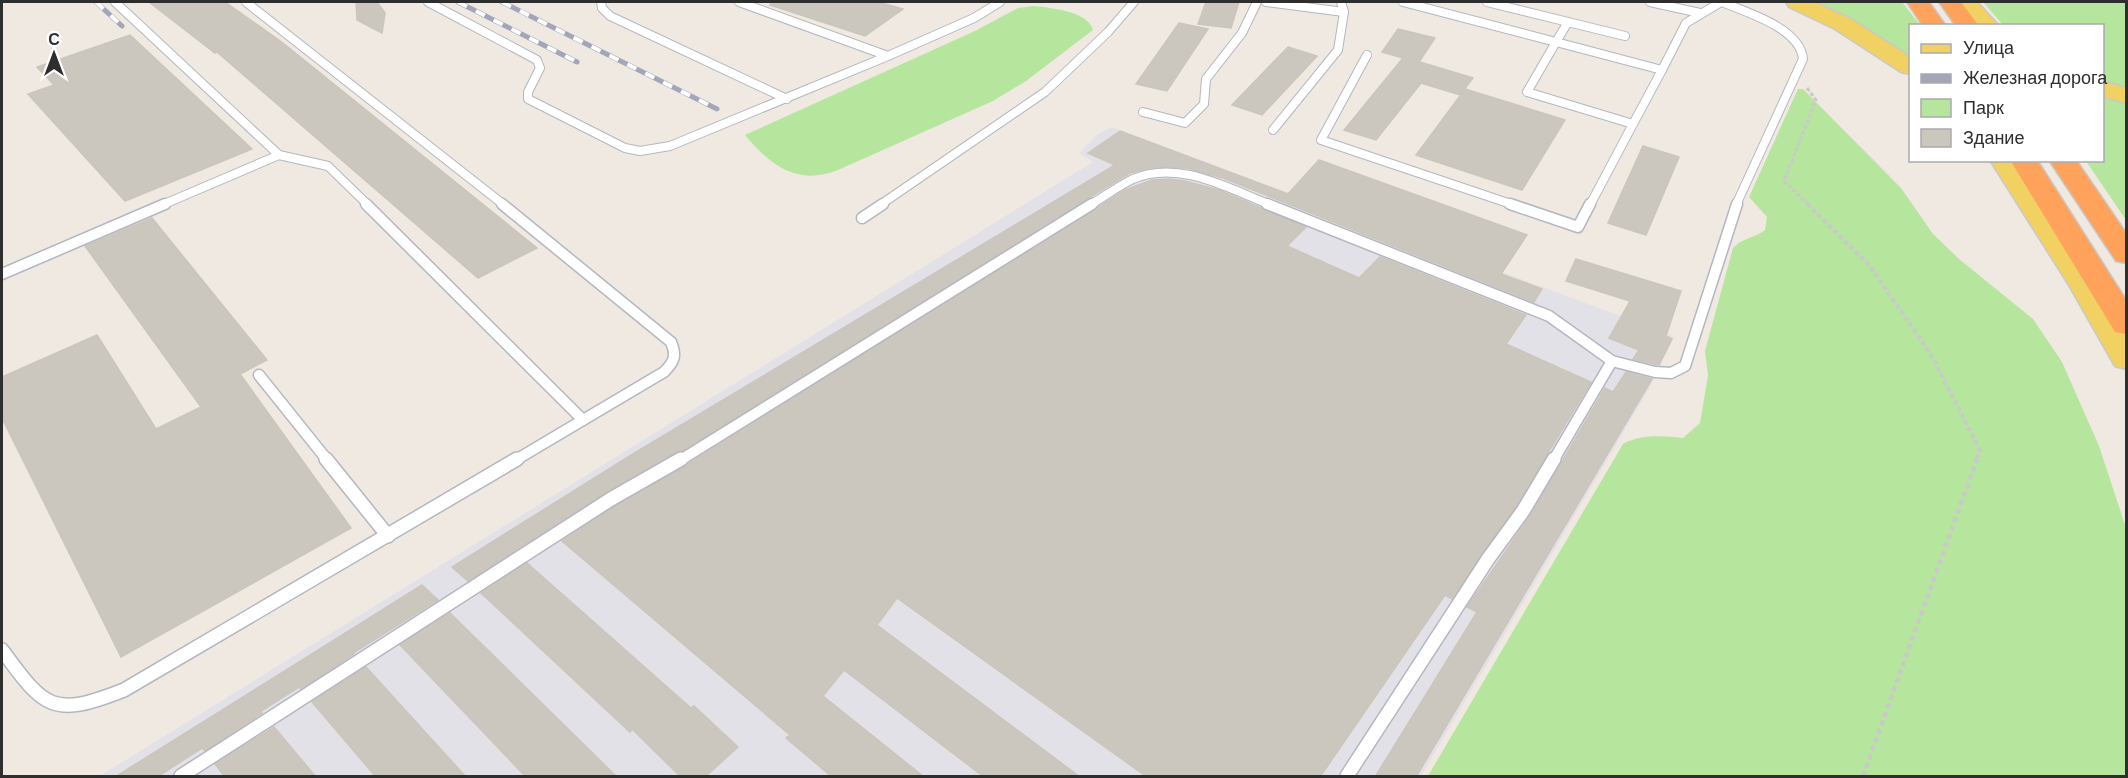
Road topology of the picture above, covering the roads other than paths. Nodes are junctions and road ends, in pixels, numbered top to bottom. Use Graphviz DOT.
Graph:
graph roads {
  1 [pos="115,2"];
  2 [pos="246,2"];
  3 [pos="428,2"];
  4 [pos="601,2"];
  5 [pos="739,2"];
  6 [pos="1000,2"];
  7 [pos="1134,2"];
  8 [pos="1257,2"];
  9 [pos="1266,2"];
  10 [pos="1341,2"];
  11 [pos="1403,2"];
  12 [pos="1487,2"];
  13 [pos="1650,2"];
  14 [pos="1721,2"];
  15 [pos="1797,2"];
  16 [pos="1918,2"];
  17 [pos="1950,2"];
  18 [pos="1965,2"];
  19 [pos="1344,12"];
  20 [pos="1700,13"];
  21 [pos="1568,22"];
  22 [pos="1934,24"];
  23 [pos="1966,24"];
  24 [pos="1986,24"];
  25 [pos="1625,36"];
  26 [pos="1556,42"];
  27 [pos="1367,55"];
  28 [pos="888,56"];
  29 [pos="1909,66"];
  30 [pos="1663,70"];
  31 [pos="2104,88"];
  32 [pos="2127,96"];
  33 [pos="787,99"];
  34 [pos="1143,112"];
  35 [pos="1633,124"];
  36 [pos="1273,130"];
  37 [pos="279,155"];
  38 [pos="2004,162"];
  39 [pos="2024,162"];
  40 [pos="2063,162"];
  41 [pos="862,218"];
  42 [pos="2127,254"];
  43 [pos="2,274"];
  44 [pos="2127,324"];
  45 [pos="2127,358"];
  46 [pos="1612,361"];
  47 [pos="259,375"];
  48 [pos="583,420"];
  49 [pos="388,536"];
  50 [pos="2,650"];
  51 [pos="181,777"];
  52 [pos="1347,777"];
  1 -- 37 [label="lane"];
  2 -- 48 [label="lane"];
  3 -- 33 [label="lane"];
  4 -- 33 [label="lane"];
  5 -- 28 [label="lane"];
  6 -- 28 [label="lane"];
  7 -- 41 [label="lane"];
  8 -- 34 [label="lane"];
  9 -- 19 [label="lane"];
  10 -- 19 [label="lane"];
  11 -- 26 [label="lane"];
  12 -- 21 [label="lane"];
  13 -- 20 [label="lane"];
  14 -- 20 [label="lane"];
  14 -- 46 [label="lane"];
  15 -- 29 [label="main road"];
  16 -- 22 [label="highway"];
  17 -- 23 [label="highway"];
  18 -- 24 [label="main road"];
  19 -- 36 [label="lane"];
  20 -- 30 [label="lane"];
  21 -- 25 [label="lane"];
  21 -- 26 [label="lane"];
  26 -- 30 [label="lane"];
  26 -- 35 [label="lane"];
  27 -- 35 [label="lane"];
  28 -- 33 [label="lane"];
  30 -- 35 [label="lane"];
  31 -- 32 [label="main road"];
  37 -- 43 [label="lane"];
  37 -- 48 [label="lane"];
  38 -- 45 [label="main road"];
  39 -- 44 [label="highway"];
  40 -- 42 [label="highway"];
  46 -- 51 [label="lane"];
  46 -- 52 [label="lane"];
  47 -- 49 [label="lane"];
  48 -- 49 [label="lane"];
  49 -- 50 [label="lane"];
}
